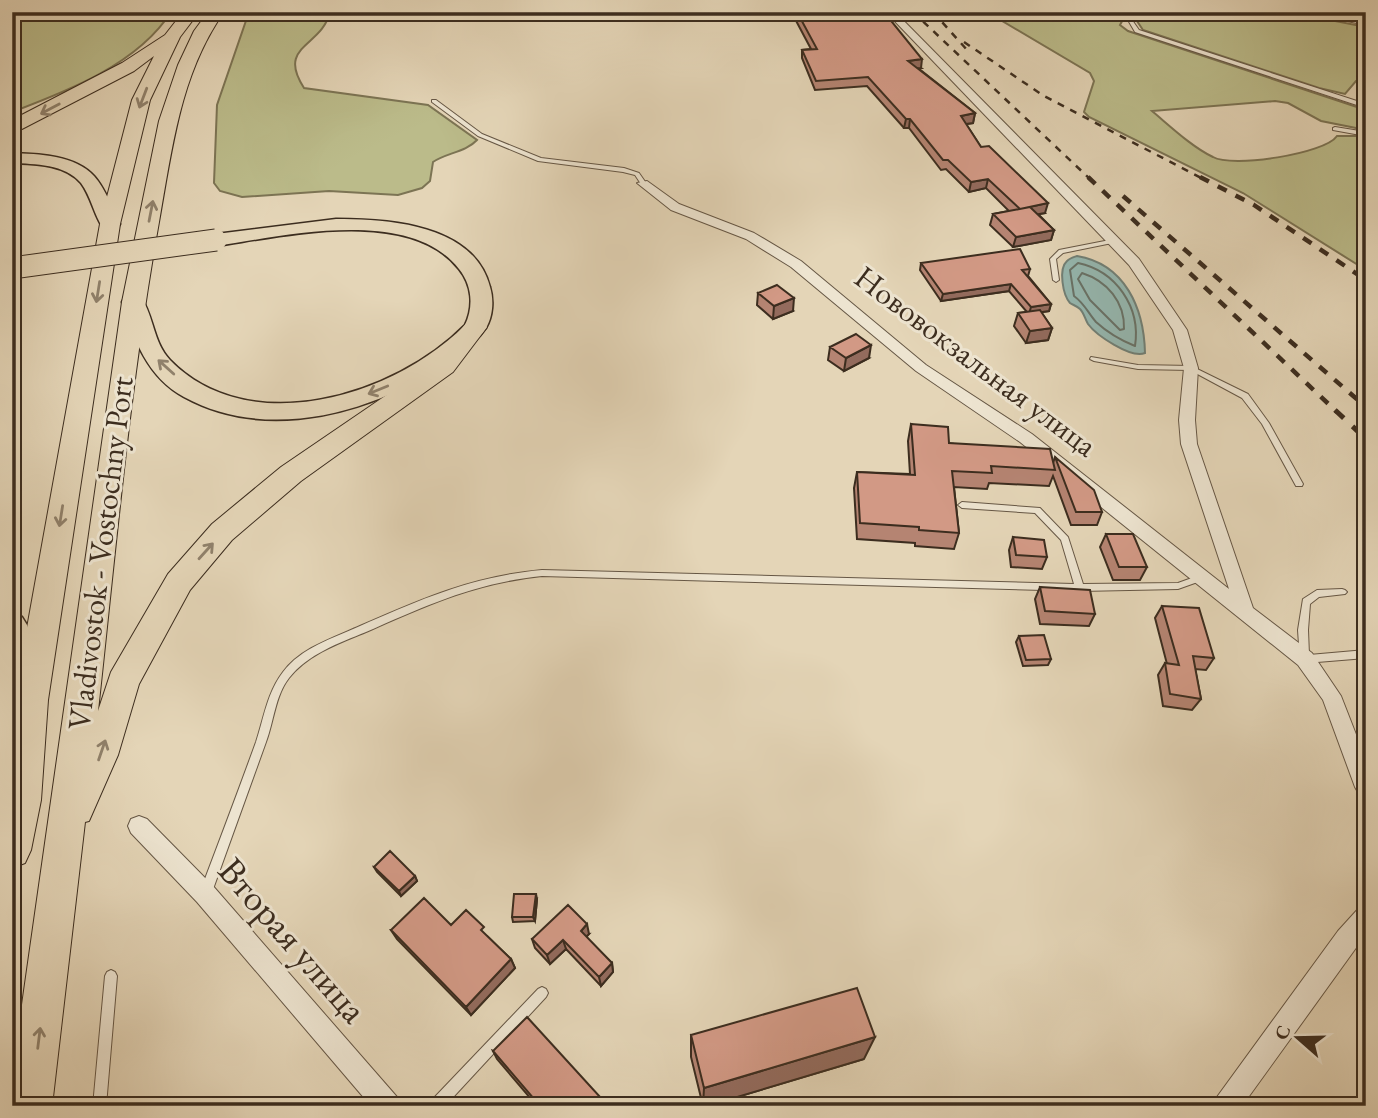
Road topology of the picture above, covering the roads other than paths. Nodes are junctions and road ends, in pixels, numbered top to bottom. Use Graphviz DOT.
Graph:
graph roads {
  1 [pos="191,12"];
  2 [pos="216,12"];
  3 [pos="890,12"];
  4 [pos="1138,12"];
  5 [pos="1309,12"];
  6 [pos="1366,22"];
  7 [pos="172,36"];
  8 [pos="434,102"];
  9 [pos="1366,106"];
  10 [pos="12,127"];
  11 [pos="1335,129"];
  12 [pos="1366,134"];
  13 [pos="12,158"];
  14 [pos="643,183"];
  15 [pos="110,224"];
  16 [pos="1115,241"];
  17 [pos="12,268"];
  18 [pos="1056,280"];
  19 [pos="133,302"];
  20 [pos="475,327"];
  21 [pos="1094,359"];
  22 [pos="1191,368"];
  23 [pos="1298,484"];
  24 [pos="961,505"];
  25 [pos="1203,577"];
  26 [pos="1080,588"];
  27 [pos="1342,592"];
  28 [pos="1245,610"];
  29 [pos="12,625"];
  30 [pos="1366,654"];
  31 [pos="1305,659"];
  32 [pos="31,700"];
  33 [pos="1366,788"];
  34 [pos="139,826"];
  35 [pos="64,835"];
  36 [pos="12,850"];
  37 [pos="205,894"];
  38 [pos="1366,917"];
  39 [pos="111,976"];
  40 [pos="542,993"];
  41 [pos="30,1106"];
  42 [pos="99,1106"];
  43 [pos="388,1106"];
  44 [pos="436,1106"];
  45 [pos="1226,1106"];
  1 -- 7 [label="highway, Vladivostok - Vostochny Port"];
  19 -- 2 [label="highway, Vladivostok - Vostochny Port, one-way"];
  3 -- 16 [label="street"];
  4 -- 9 [label="lane"];
  5 -- 6 [label="street"];
  7 -- 10 [label="highway, one-way"];
  7 -- 15 [label="highway, Vladivostok - Vostochny Port, one-way"];
  8 -- 14 [label="lane"];
  11 -- 12 [label="lane"];
  13 -- 15 [label="main road"];
  14 -- 25 [label="street, Нововокзальная улица"];
  15 -- 32 [label="highway, Vladivostok - Vostochny Port, one-way"];
  16 -- 18 [label="lane"];
  16 -- 22 [label="street"];
  17 -- 20 [label="main road, bridge"];
  20 -- 19 [label="main road, one-way"];
  19 -- 35 [label="highway, Vladivostok - Vostochny Port"];
  35 -- 20 [label="highway, one-way"];
  21 -- 22 [label="lane"];
  22 -- 23 [label="lane"];
  22 -- 28 [label="street"];
  24 -- 26 [label="lane"];
  25 -- 26 [label="lane"];
  25 -- 28 [label="street, Нововокзальная улица"];
  26 -- 37 [label="lane"];
  27 -- 31 [label="lane"];
  28 -- 31 [label="street, Нововокзальная улица"];
  29 -- 32 [label="main road"];
  30 -- 31 [label="lane"];
  31 -- 33 [label="street, Нововокзальная улица"];
  32 -- 36 [label="highway, Vladivostok - Vostochny Port"];
  34 -- 37 [label="street, Вторая улица"];
  41 -- 35 [label="highway, Vladivostok - Vostochny Port, one-way"];
  37 -- 43 [label="street, Вторая улица"];
  38 -- 45 [label="street"];
  39 -- 42 [label="lane"];
  40 -- 44 [label="lane"];
}
